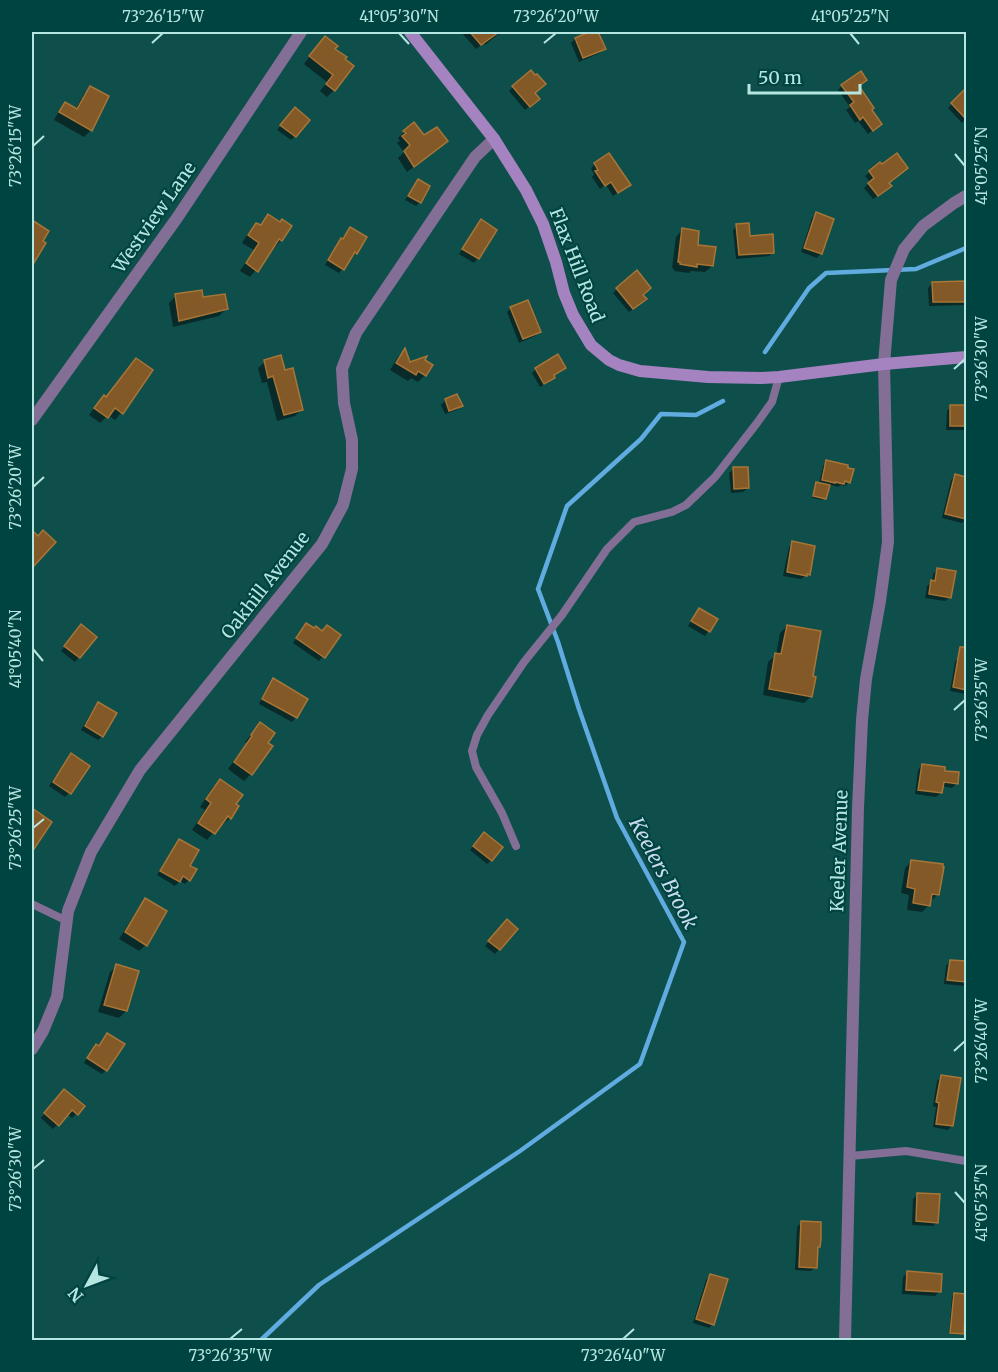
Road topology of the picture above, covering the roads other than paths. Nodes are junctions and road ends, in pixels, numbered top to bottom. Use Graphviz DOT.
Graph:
graph roads {
  1 [pos="301,32"];
  2 [pos="410,32"];
  3 [pos="494,139"];
  4 [pos="966,196"];
  5 [pos="966,357"];
  6 [pos="884,364"];
  7 [pos="778,377"];
  8 [pos="32,420"];
  9 [pos="516,846"];
  10 [pos="32,904"];
  11 [pos="67,921"];
  12 [pos="32,1049"];
  13 [pos="850,1156"];
  14 [pos="966,1161"];
  15 [pos="845,1341"];
  1 -- 8 [label="street, Westview Lane"];
  2 -- 3 [label="main road, Flax Hill Road"];
  3 -- 7 [label="main road, Flax Hill Road"];
  3 -- 11 [label="street, Oakhill Avenue"];
  4 -- 6 [label="street, Keeler Avenue"];
  5 -- 6 [label="main road, Flax Hill Road"];
  6 -- 7 [label="main road, Flax Hill Road"];
  6 -- 13 [label="street, Keeler Avenue"];
  7 -- 9 [label="lane"];
  10 -- 11 [label="lane"];
  11 -- 12 [label="street, Oakhill Avenue"];
  13 -- 14 [label="lane"];
  13 -- 15 [label="street, Keeler Avenue"];
}
